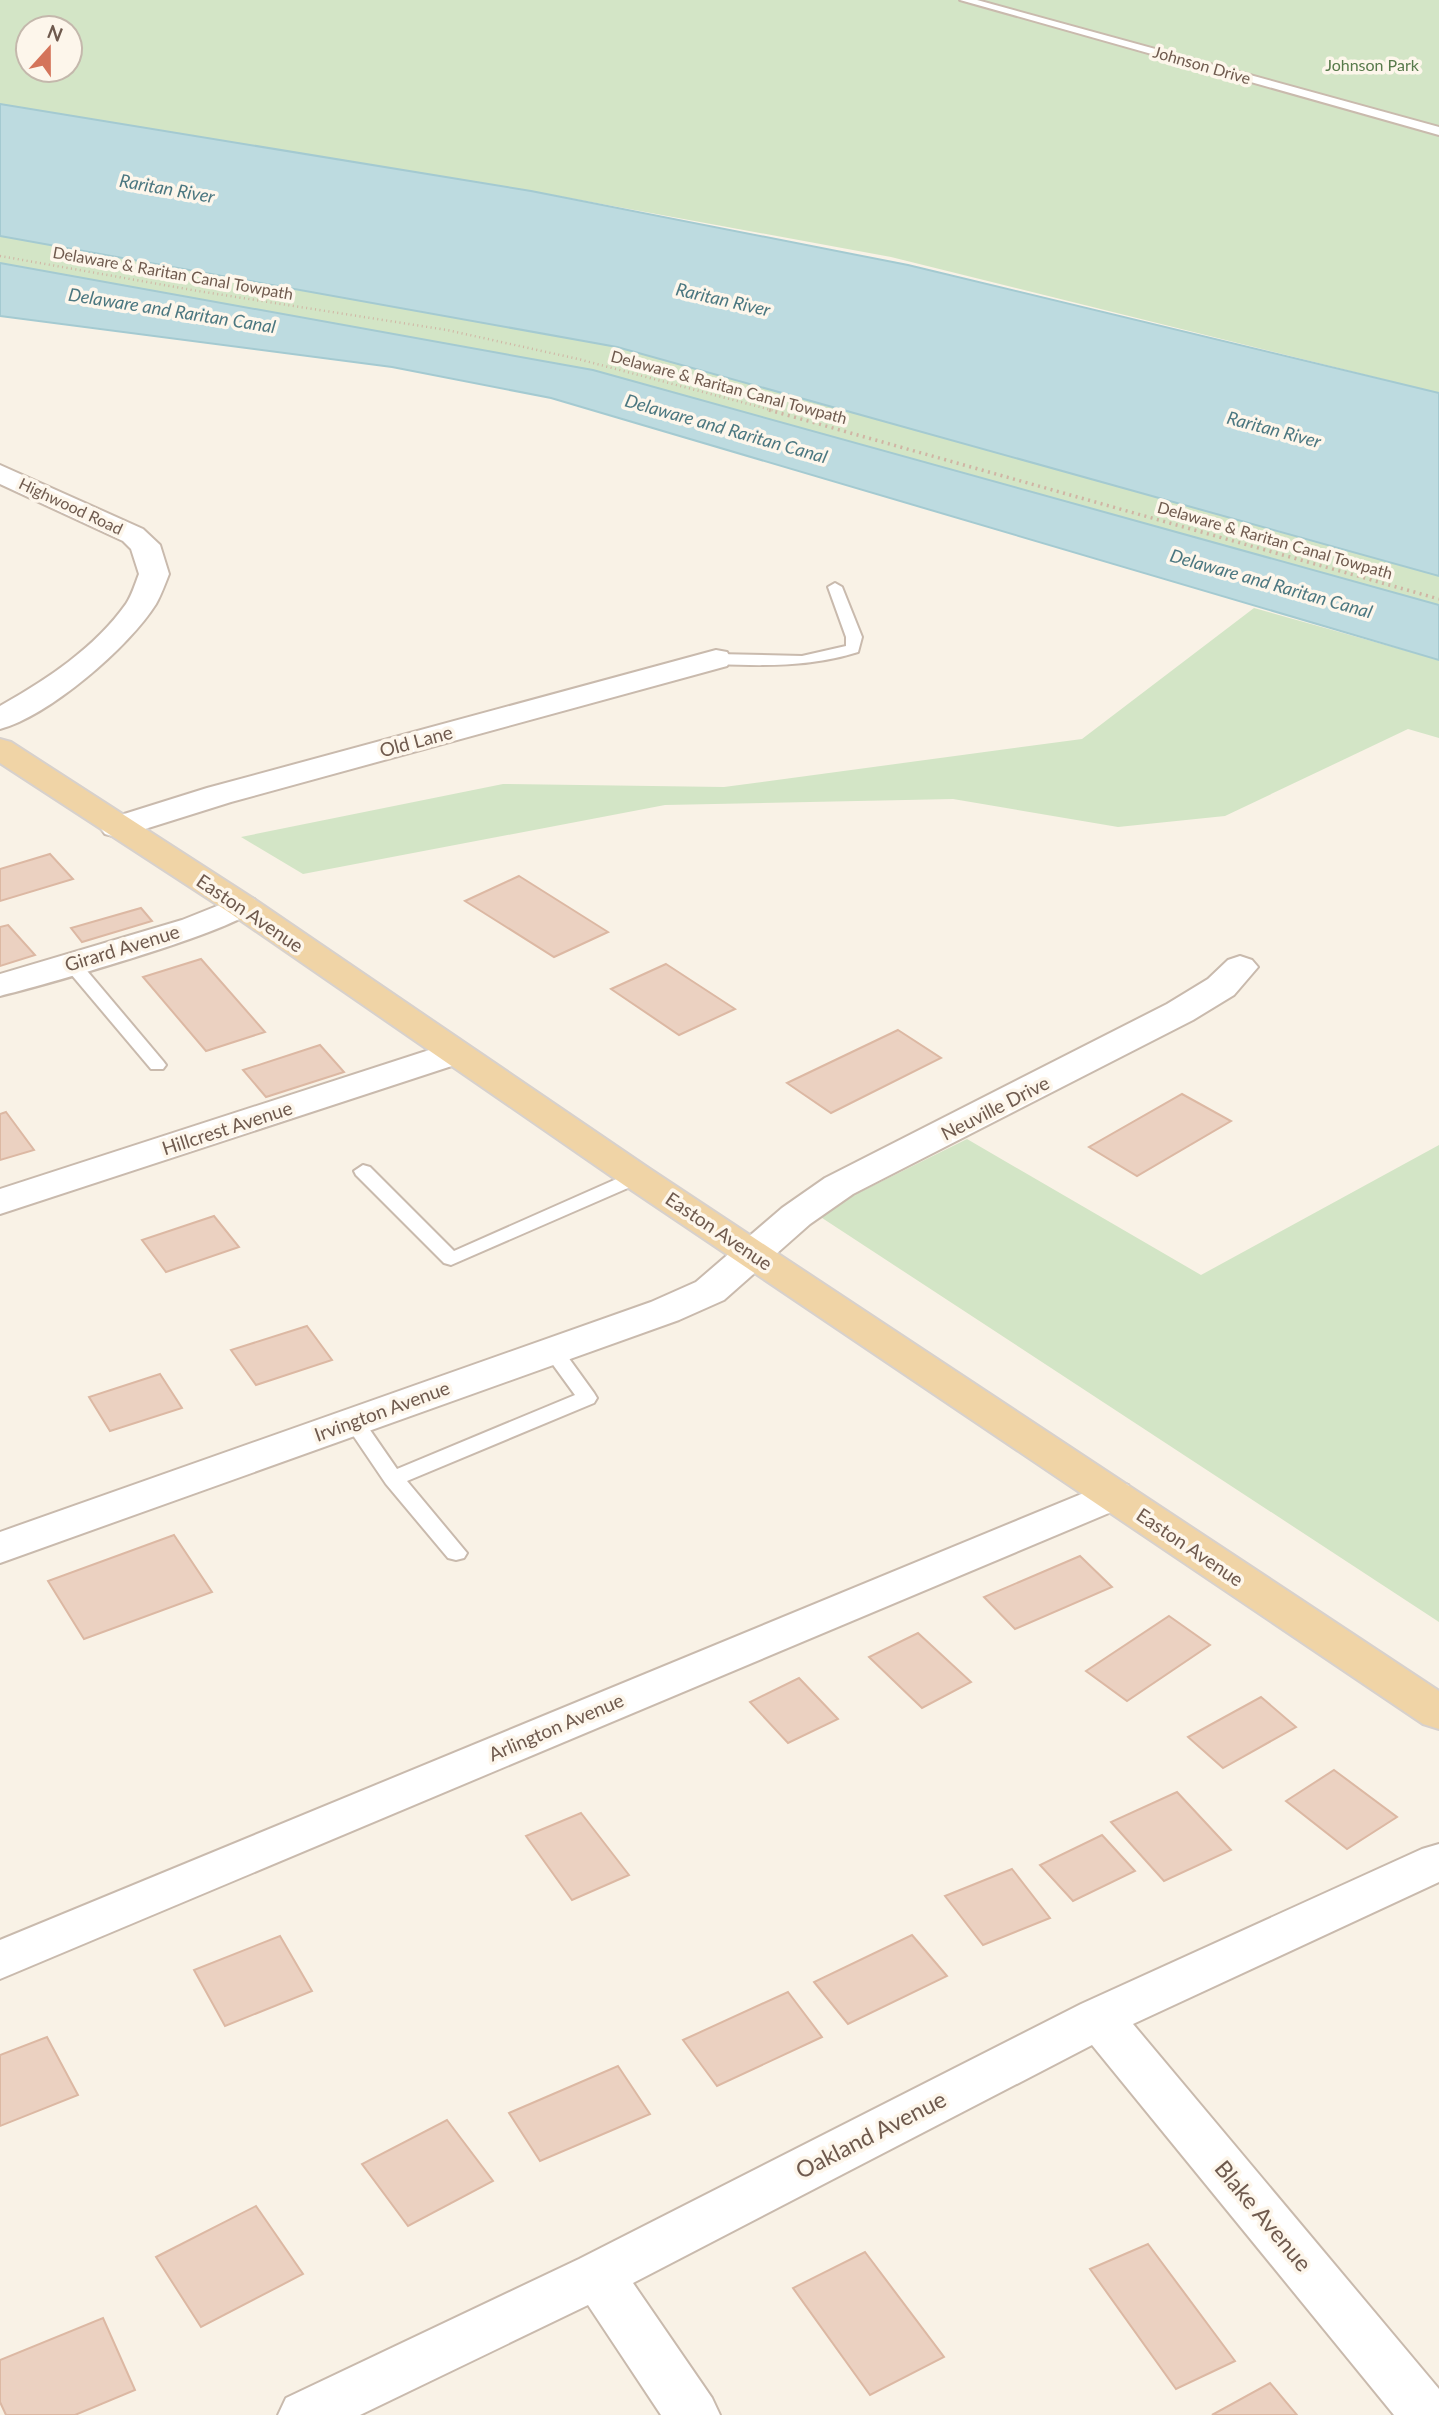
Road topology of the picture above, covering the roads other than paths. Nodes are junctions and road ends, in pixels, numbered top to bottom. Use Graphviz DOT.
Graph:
graph roads {
  1 [pos="965,0"];
  2 [pos="1439,131"];
  3 [pos="0,473"];
  4 [pos="835,587"];
  5 [pos="716,659"];
  6 [pos="0,719"];
  7 [pos="0,748"];
  8 [pos="117,827"];
  9 [pos="242,906"];
  10 [pos="71,963"];
  11 [pos="1240,967"];
  12 [pos="0,985"];
  13 [pos="454,1053"];
  14 [pos="157,1065"];
  15 [pos="363,1171"];
  16 [pos="637,1177"];
  17 [pos="0,1202"];
  18 [pos="753,1254"];
  19 [pos="553,1351"];
  20 [pos="354,1422"];
  21 [pos="393,1479"];
  22 [pos="1113,1495"];
  23 [pos="0,1548"];
  24 [pos="456,1553"];
  25 [pos="1439,1713"];
  26 [pos="1439,1862"];
  27 [pos="0,1960"];
  28 [pos="1099,2018"];
  29 [pos="598,2275"];
  30 [pos="306,2415"];
  31 [pos="692,2415"];
  32 [pos="1427,2415"];
  1 -- 2 [label="lane, Johnson Drive"];
  3 -- 6 [label="street, Highwood Road"];
  4 -- 5 [label="lane"];
  5 -- 8 [label="street, Old Lane"];
  7 -- 8 [label="main road, Easton Avenue"];
  8 -- 9 [label="main road, Easton Avenue"];
  9 -- 10 [label="street, Girard Avenue"];
  9 -- 13 [label="main road, Easton Avenue"];
  10 -- 12 [label="street, Girard Avenue"];
  10 -- 14 [label="lane"];
  11 -- 18 [label="street, Neuville Drive"];
  13 -- 16 [label="main road, Easton Avenue"];
  13 -- 17 [label="street, Hillcrest Avenue"];
  15 -- 16 [label="lane"];
  16 -- 18 [label="main road, Easton Avenue"];
  18 -- 19 [label="street, Irvington Avenue"];
  18 -- 22 [label="main road, Easton Avenue"];
  19 -- 20 [label="street, Irvington Avenue"];
  19 -- 21 [label="lane"];
  20 -- 21 [label="lane"];
  20 -- 23 [label="street, Irvington Avenue"];
  21 -- 24 [label="lane"];
  22 -- 25 [label="main road, Easton Avenue"];
  22 -- 27 [label="street, Arlington Avenue"];
  26 -- 28 [label="street, Oakland Avenue"];
  28 -- 29 [label="street, Oakland Avenue"];
  28 -- 32 [label="street, Blake Avenue"];
  29 -- 30 [label="street, Oakland Avenue"];
  29 -- 31 [label="street"];
}
